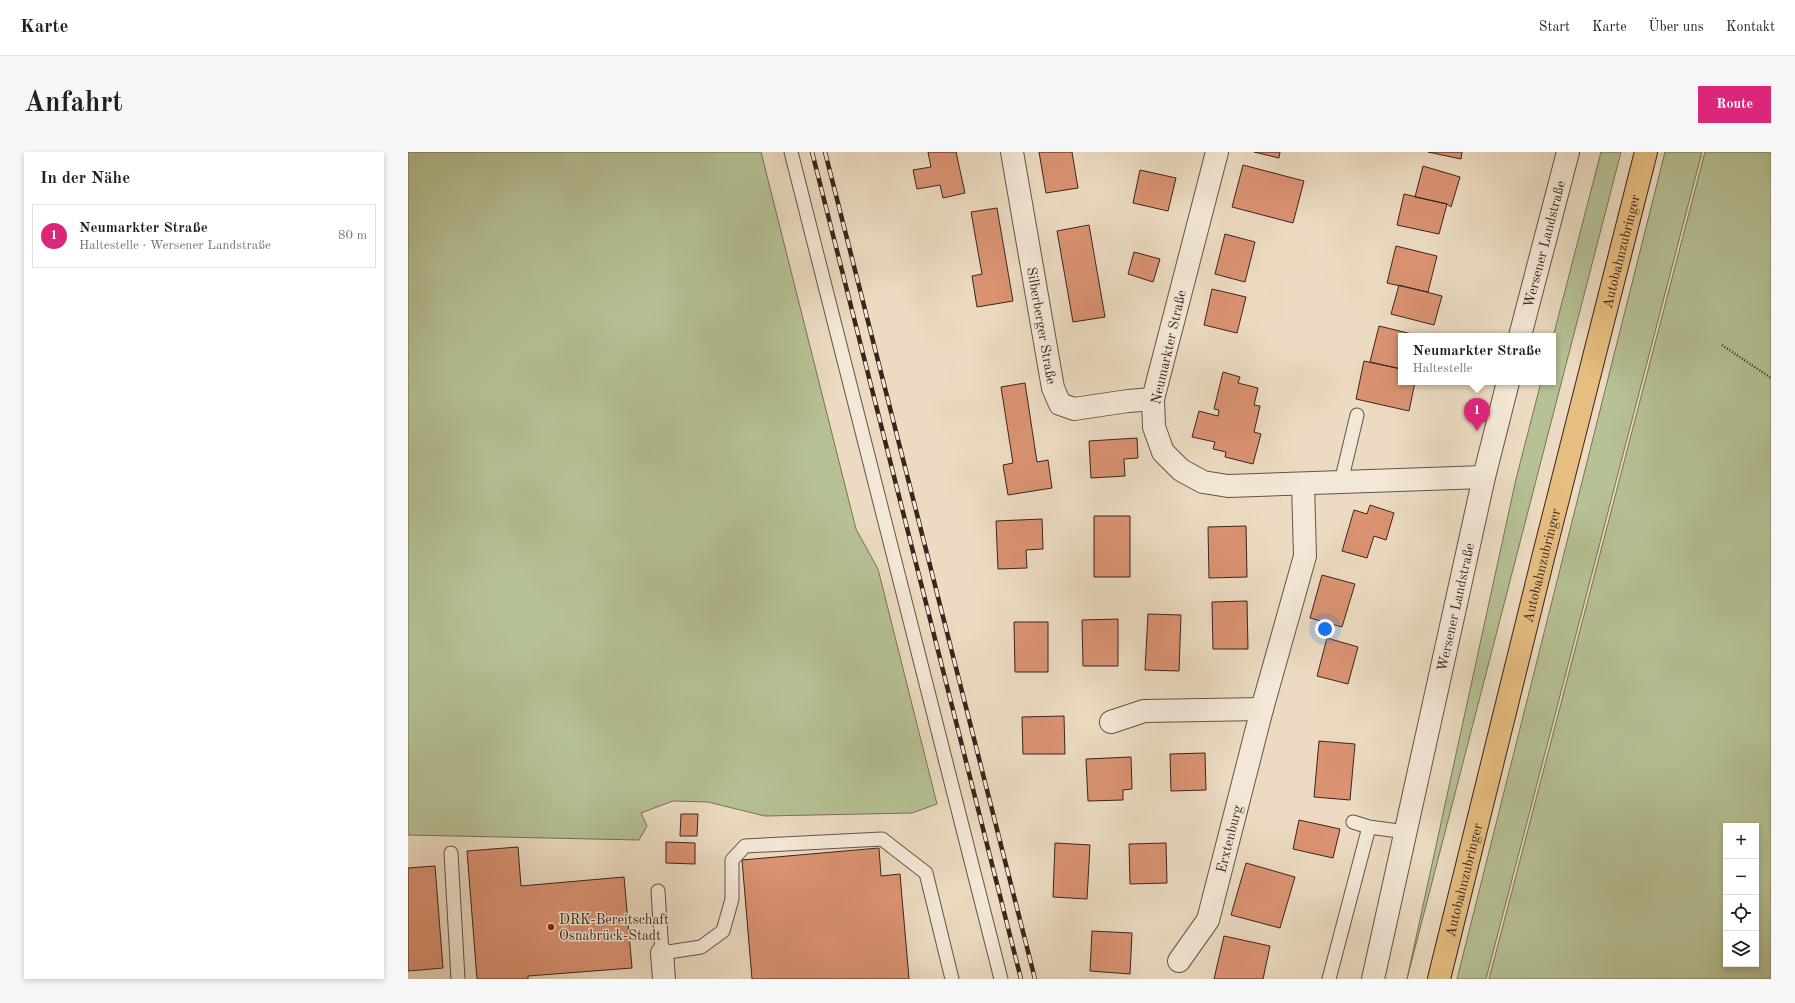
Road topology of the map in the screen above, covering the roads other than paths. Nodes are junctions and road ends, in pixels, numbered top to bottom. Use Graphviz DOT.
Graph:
graph roads {
  1 [pos="791,152"];
  2 [pos="1012,152"];
  3 [pos="1217,152"];
  4 [pos="1568,152"];
  5 [pos="1646,152"];
  6 [pos="1521,333"];
  7 [pos="1507,385"];
  8 [pos="1153,399"];
  9 [pos="1357,415"];
  10 [pos="1484,478"];
  11 [pos="1341,482"];
  12 [pos="1303,484"];
  13 [pos="1262,709"];
  14 [pos="1111,722"];
  15 [pos="1353,822"];
  16 [pos="1369,826"];
  17 [pos="1406,832"];
  18 [pos="451,853"];
  19 [pos="658,892"];
  20 [pos="662,953"];
  21 [pos="1179,961"];
  22 [pos="458,979"];
  23 [pos="664,979"];
  24 [pos="952,979"];
  25 [pos="1001,979"];
  26 [pos="1329,979"];
  27 [pos="1374,979"];
  28 [pos="1439,979"];
  1 -- 25 [label="lane"];
  2 -- 8 [label="street, Silberberger Straße"];
  3 -- 8 [label="street, Neumarkter Straße"];
  4 -- 6 [label="street, Wersener Landstraße"];
  5 -- 28 [label="highway, Autobahnzubringer"];
  7 -- 10 [label="street, Wersener Landstraße"];
  8 -- 12 [label="street, Neumarkter Straße"];
  9 -- 11 [label="lane"];
  10 -- 11 [label="street, Neumarkter Straße"];
  10 -- 17 [label="street, Wersener Landstraße"];
  11 -- 12 [label="street, Neumarkter Straße"];
  12 -- 13 [label="street, Erxtenburg"];
  13 -- 14 [label="street"];
  13 -- 21 [label="street, Erxtenburg"];
  15 -- 16 [label="lane"];
  16 -- 17 [label="lane"];
  16 -- 26 [label="lane"];
  17 -- 27 [label="street, Wersener Landstraße"];
  18 -- 22 [label="lane"];
  19 -- 20 [label="lane"];
  20 -- 23 [label="street"];
  20 -- 24 [label="lane"];
}
